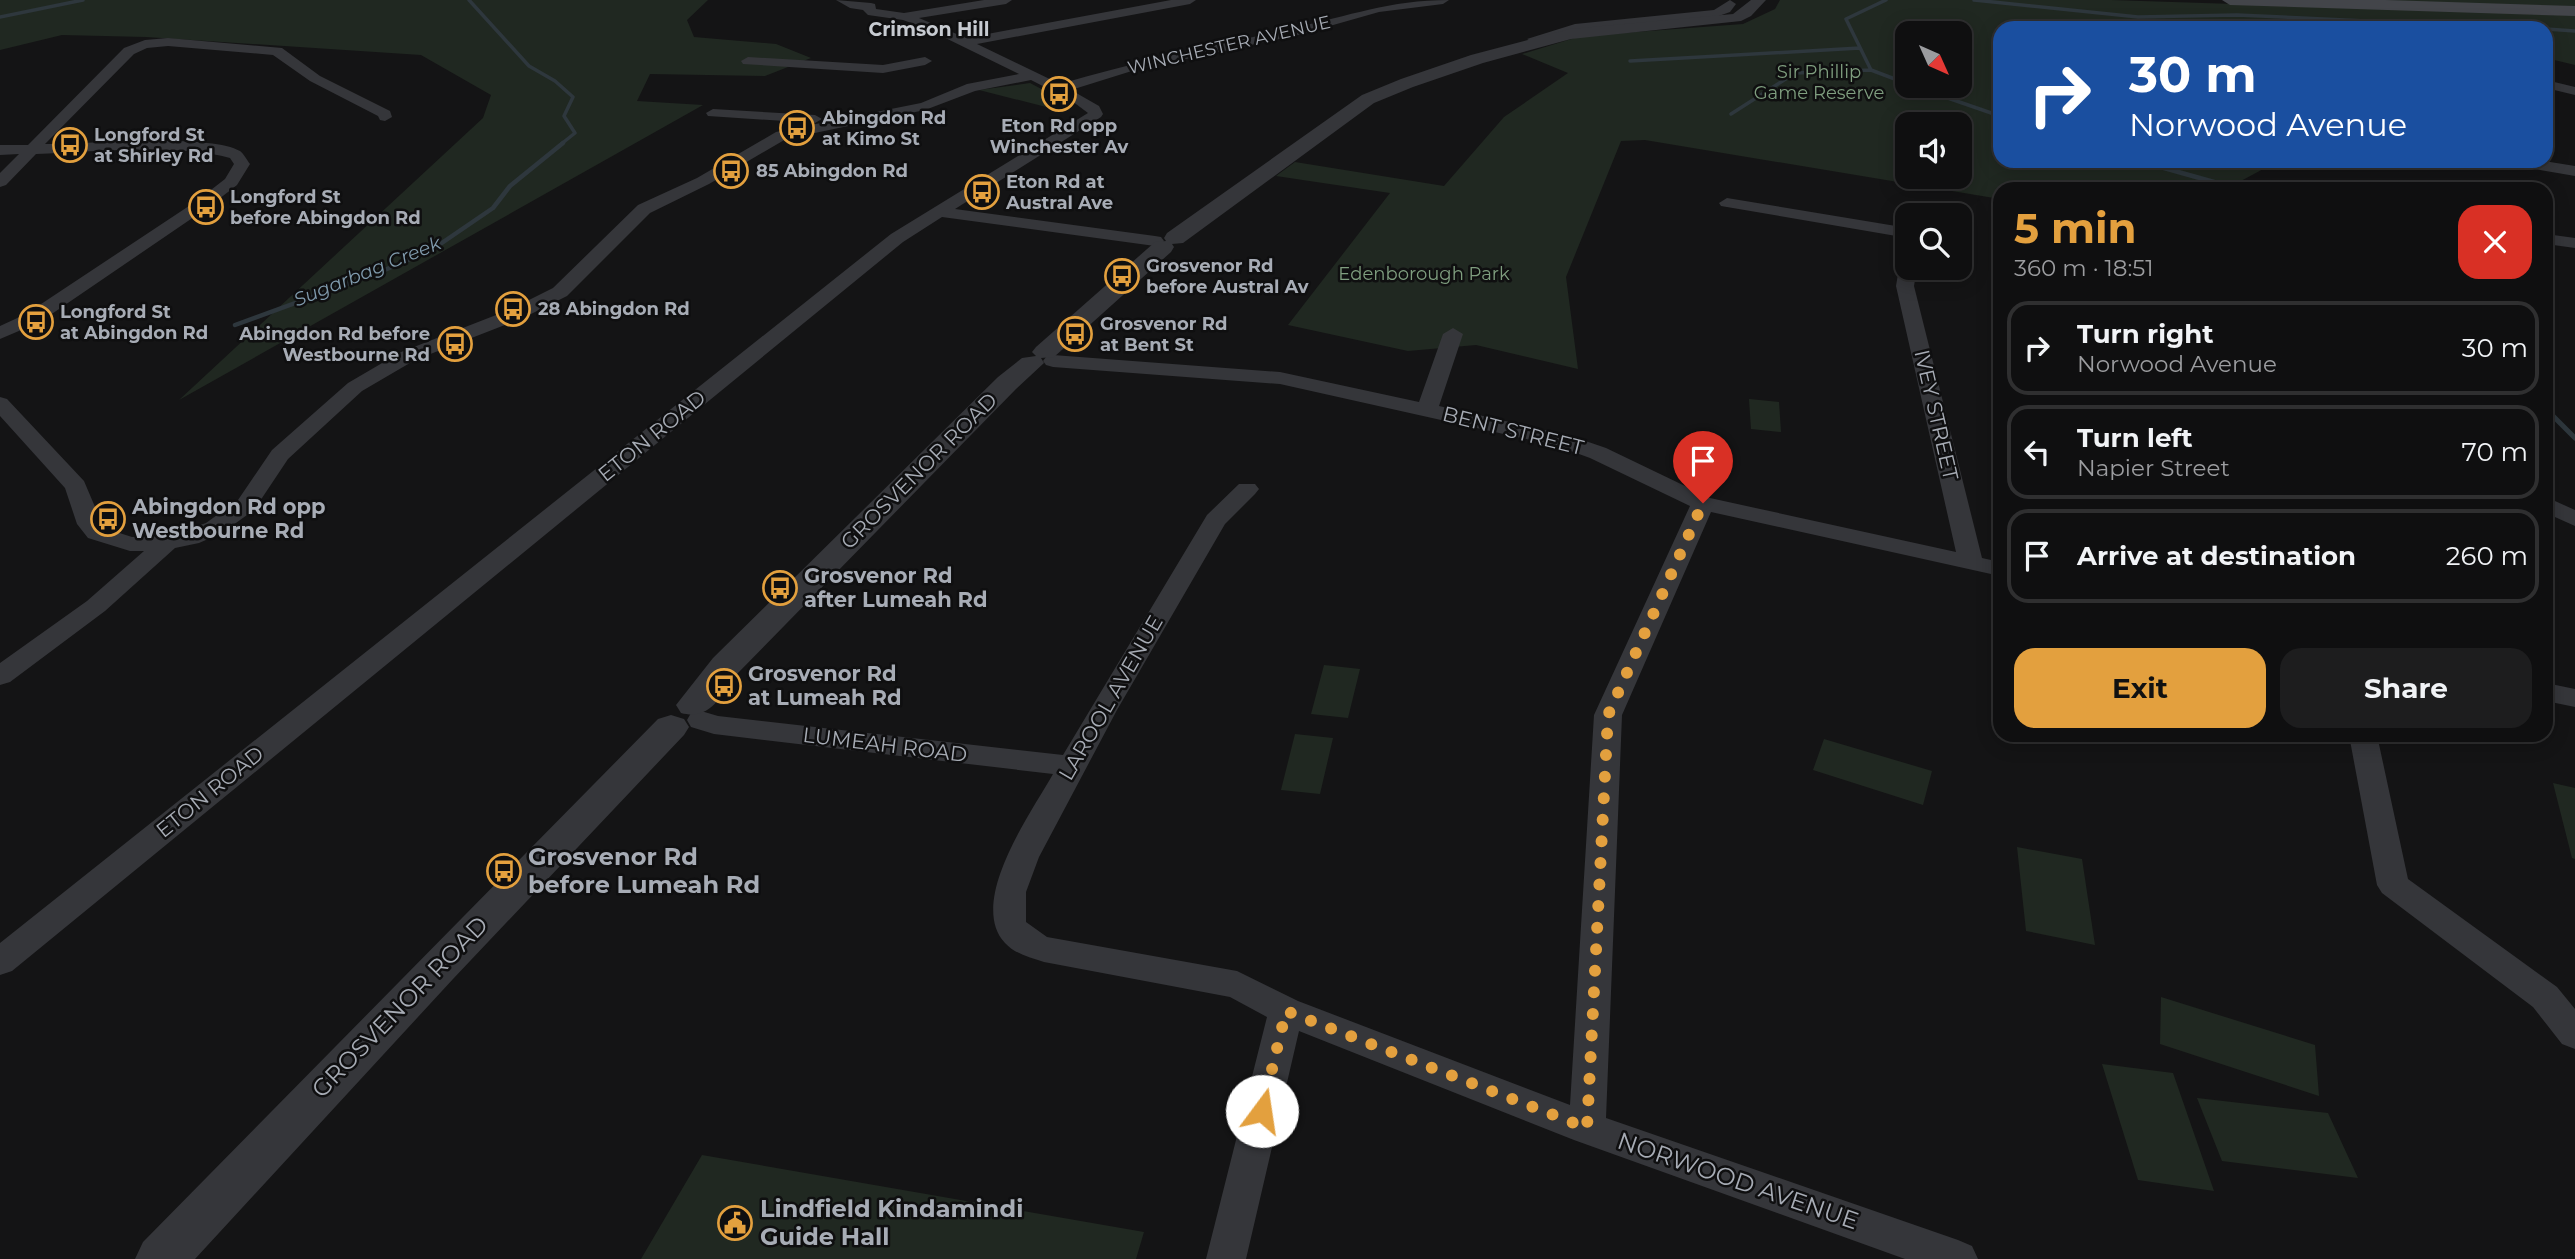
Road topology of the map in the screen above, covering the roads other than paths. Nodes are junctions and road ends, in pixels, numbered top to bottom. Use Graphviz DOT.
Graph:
graph roads {
  1 [pos="842,0"];
  2 [pos="1006,0"];
  3 [pos="1190,0"];
  4 [pos="1443,0"];
  5 [pos="1759,0"];
  6 [pos="2231,0"];
  7 [pos="876,3"];
  8 [pos="1730,4"];
  9 [pos="2575,11"];
  10 [pos="905,17"];
  11 [pos="967,41"];
  12 [pos="1540,41"];
  13 [pos="880,54"];
  14 [pos="748,61"];
  15 [pos="925,61"];
  16 [pos="904,65"];
  17 [pos="1033,76"];
  18 [pos="2553,86"];
  19 [pos="1059,89"];
  20 [pos="2575,91"];
  21 [pos="713,113"];
  22 [pos="385,117"];
  23 [pos="845,121"];
  24 [pos="33,148"];
  25 [pos="0,150"];
  26 [pos="2553,167"];
  27 [pos="2575,171"];
  28 [pos="0,182"];
  29 [pos="1727,203"];
  30 [pos="941,212"];
  31 [pos="1895,230"];
  32 [pos="2553,240"];
  33 [pos="1164,242"];
  34 [pos="2575,243"];
  35 [pos="1906,280"];
  36 [pos="0,333"];
  37 [pos="1453,334"];
  38 [pos="1043,358"];
  39 [pos="0,403"];
  40 [pos="1427,410"];
  41 [pos="1247,489"];
  42 [pos="1703,503"];
  43 [pos="2553,508"];
  44 [pos="2575,519"];
  45 [pos="167,544"];
  46 [pos="1971,562"];
  47 [pos="1993,567"];
  48 [pos="0,676"];
  49 [pos="2553,693"];
  50 [pos="2575,698"];
  51 [pos="689,717"];
  52 [pos="2364,742"];
  53 [pos="1070,766"];
  54 [pos="1010,924"];
  55 [pos="0,962"];
  56 [pos="1286,1011"];
  57 [pos="2575,1034"];
  58 [pos="1587,1128"];
  59 [pos="161,1259"];
  60 [pos="1226,1259"];
  61 [pos="1958,1259"];
  1 -- 7 [label="street, ETON ROAD"];
  2 -- 10 [label="street"];
  3 -- 11 [label="street"];
  4 -- 19 [label="street, WINCHESTER AVENUE"];
  5 -- 12 [label="street, GROSVENOR ROAD"];
  6 -- 9 [label="main road"];
  7 -- 10 [label="street, ETON ROAD"];
  8 -- 12 [label="street, GROSVENOR ROAD"];
  10 -- 11 [label="street, ETON ROAD"];
  11 -- 17 [label="street, ETON ROAD"];
  12 -- 33 [label="street, GROSVENOR ROAD"];
  13 -- 16 [label="street"];
  14 -- 16 [label="street"];
  15 -- 16 [label="street"];
  17 -- 19 [label="street, ETON ROAD"];
  17 -- 23 [label="street"];
  18 -- 20 [label="street"];
  19 -- 30 [label="street, ETON ROAD"];
  21 -- 23 [label="street"];
  22 -- 24 [label="street"];
  23 -- 45 [label="street"];
  24 -- 25 [label="street"];
  24 -- 28 [label="street"];
  24 -- 36 [label="street"];
  26 -- 27 [label="street"];
  29 -- 31 [label="street"];
  30 -- 33 [label="street"];
  30 -- 55 [label="street, ETON ROAD"];
  32 -- 34 [label="street"];
  33 -- 38 [label="street, GROSVENOR ROAD"];
  35 -- 46 [label="street, IVEY STREET"];
  37 -- 40 [label="street"];
  38 -- 40 [label="street, BENT STREET"];
  38 -- 51 [label="street, GROSVENOR ROAD"];
  39 -- 45 [label="street"];
  40 -- 42 [label="street, BENT STREET"];
  41 -- 53 [label="street, LAROOL AVENUE"];
  42 -- 46 [label="street, BENT STREET"];
  42 -- 58 [label="street"];
  43 -- 44 [label="street"];
  45 -- 48 [label="street"];
  46 -- 47 [label="street, BENT STREET"];
  49 -- 50 [label="street"];
  51 -- 53 [label="street, LUMEAH ROAD"];
  51 -- 59 [label="street, GROSVENOR ROAD"];
  52 -- 57 [label="street"];
  53 -- 54 [label="street, LAROOL AVENUE"];
  54 -- 56 [label="street, NORWOOD AVENUE"];
  56 -- 58 [label="street, NORWOOD AVENUE"];
  56 -- 60 [label="street"];
  58 -- 61 [label="street, NORWOOD AVENUE"];
}
